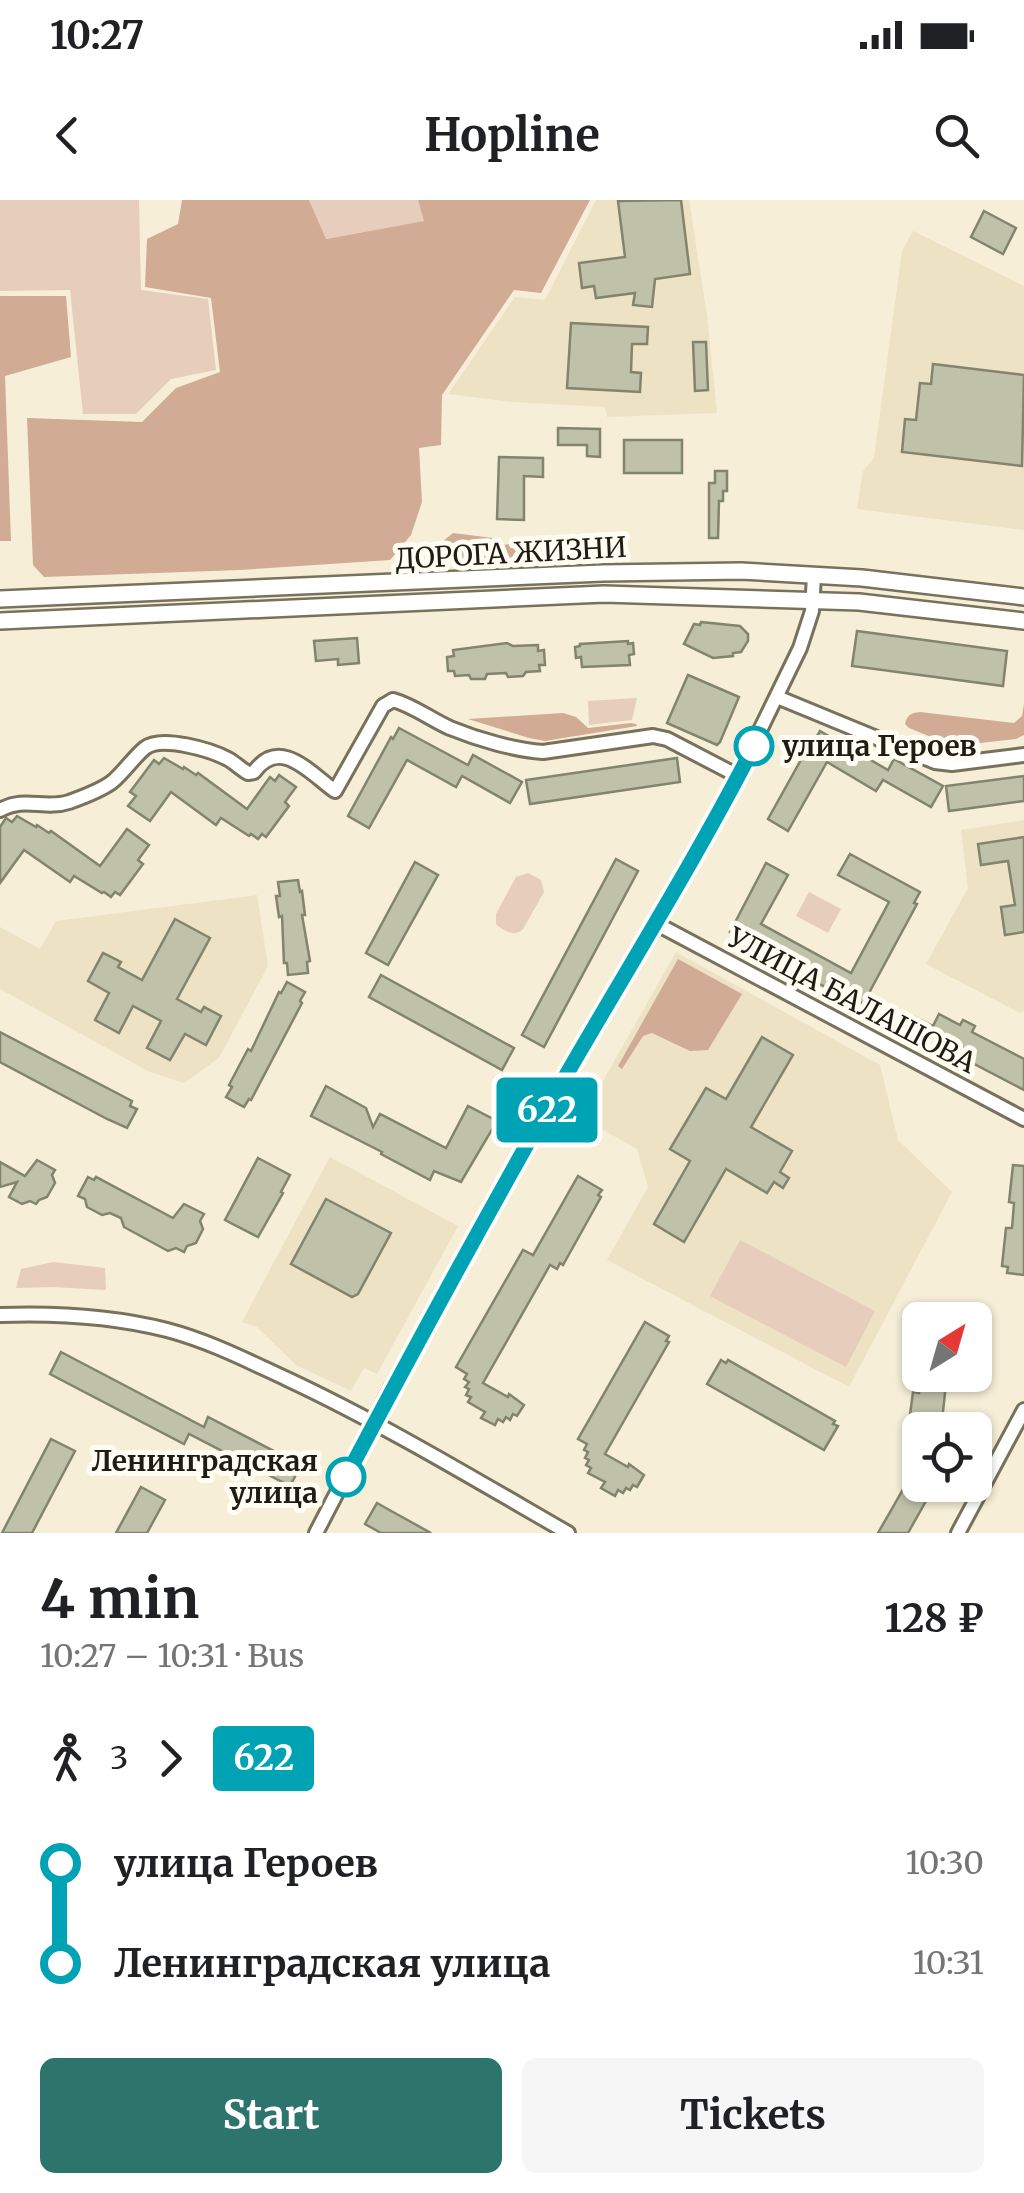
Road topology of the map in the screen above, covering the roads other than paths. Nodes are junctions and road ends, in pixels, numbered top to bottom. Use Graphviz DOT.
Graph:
graph roads {
  1 [pos="814,575"];
  2 [pos="1024,598"];
  3 [pos="0,599"];
  4 [pos="812,601"];
  5 [pos="0,621"];
  6 [pos="1024,621"];
  7 [pos="778,697"];
  8 [pos="1024,755"];
  9 [pos="738,776"];
  10 [pos="0,810"];
  11 [pos="657,924"];
  12 [pos="1024,1119"];
  13 [pos="0,1315"];
  14 [pos="1024,1410"];
  15 [pos="374,1422"];
  16 [pos="316,1533"];
  17 [pos="568,1533"];
  18 [pos="958,1533"];
  1 -- 2 [label="main road, ДОРОГА ЖИЗНИ"];
  1 -- 3 [label="main road, ДОРОГА ЖИЗНИ"];
  1 -- 4 [label="street"];
  4 -- 5 [label="main road, ДОРОГА ЖИЗНИ"];
  4 -- 6 [label="main road, ДОРОГА ЖИЗНИ"];
  4 -- 7 [label="street"];
  7 -- 8 [label="street"];
  7 -- 9 [label="street"];
  9 -- 10 [label="street"];
  9 -- 11 [label="street"];
  11 -- 12 [label="street, УЛИЦА БАЛАШОВА"];
  11 -- 15 [label="street"];
  13 -- 15 [label="street"];
  14 -- 18 [label="street"];
  15 -- 16 [label="street"];
  15 -- 17 [label="street"];
}
